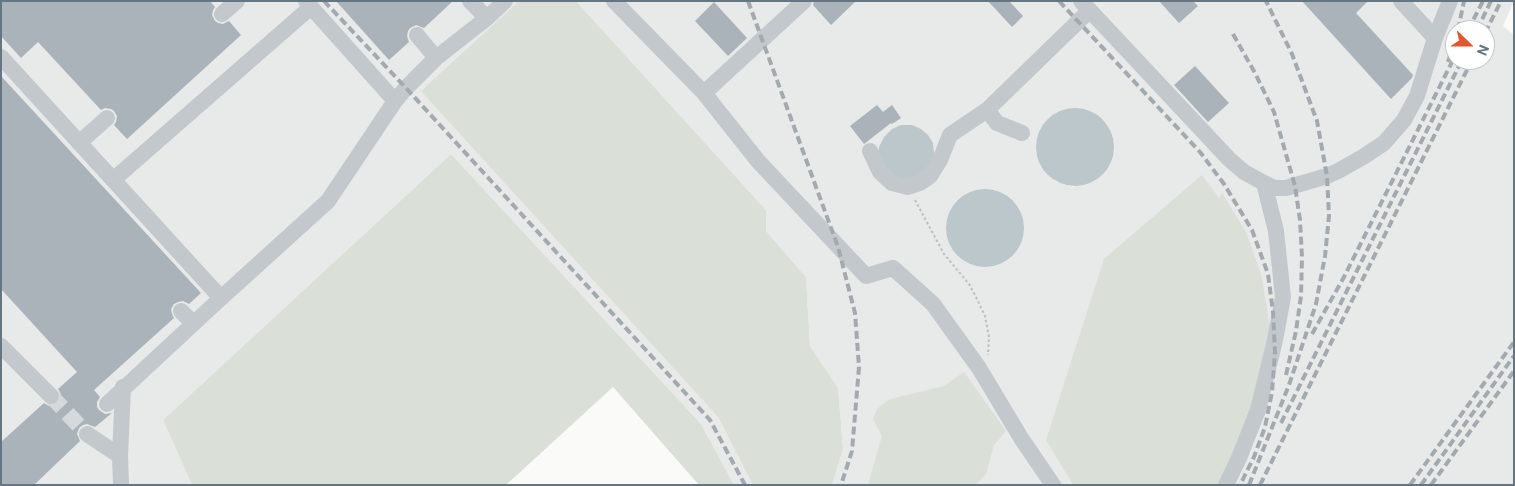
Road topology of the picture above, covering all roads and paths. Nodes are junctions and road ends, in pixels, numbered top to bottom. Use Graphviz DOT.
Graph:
graph roads {
  1 [pos="237,1"];
  2 [pos="470,1"];
  3 [pos="505,1"];
  4 [pos="614,1"];
  5 [pos="804,1"];
  6 [pos="1400,1"];
  7 [pos="1450,1"];
  8 [pos="309,4"];
  9 [pos="1085,6"];
  10 [pos="222,14"];
  11 [pos="487,18"];
  12 [pos="417,35"];
  13 [pos="1435,38"];
  14 [pos="1,57"];
  15 [pos="436,58"];
  16 [pos="704,93"];
  17 [pos="395,101"];
  18 [pos="988,110"];
  19 [pos="107,118"];
  20 [pos="1022,133"];
  21 [pos="79,143"];
  22 [pos="870,151"];
  23 [pos="113,180"];
  24 [pos="1264,183"];
  25 [pos="908,187"];
  26 [pos="221,298"];
  27 [pos="182,311"];
  28 [pos="193,323"];
  29 [pos="1,346"];
  30 [pos="987,361"];
  31 [pos="123,387"];
  32 [pos="51,396"];
  33 [pos="107,404"];
  34 [pos="88,434"];
  35 [pos="120,456"];
  36 [pos="121,485"];
  37 [pos="1053,485"];
  38 [pos="1226,485"];
  1 -- 10 [label="lane"];
  2 -- 11 [label="lane"];
  3 -- 11 [label="lane"];
  4 -- 16 [label="lane"];
  5 -- 16 [label="lane"];
  6 -- 13 [label="lane"];
  7 -- 13 [label="lane"];
  8 -- 17 [label="lane"];
  8 -- 23 [label="lane"];
  9 -- 18 [label="lane"];
  9 -- 24 [label="lane"];
  11 -- 15 [label="lane"];
  12 -- 15 [label="lane"];
  13 -- 24 [label="lane"];
  14 -- 21 [label="lane"];
  15 -- 17 [label="lane"];
  16 -- 37 [label="lane"];
  17 -- 26 [label="lane"];
  18 -- 20 [label="lane"];
  18 -- 25 [label="lane"];
  19 -- 21 [label="lane"];
  21 -- 23 [label="lane"];
  22 -- 25 [label="lane"];
  23 -- 26 [label="lane"];
  24 -- 38 [label="lane"];
  25 -- 30 [label="path"];
  26 -- 28 [label="lane"];
  27 -- 28 [label="lane"];
  28 -- 31 [label="lane"];
  29 -- 32 [label="lane"];
  31 -- 33 [label="lane"];
  31 -- 35 [label="lane"];
  34 -- 35 [label="lane"];
  35 -- 36 [label="lane"];
}
